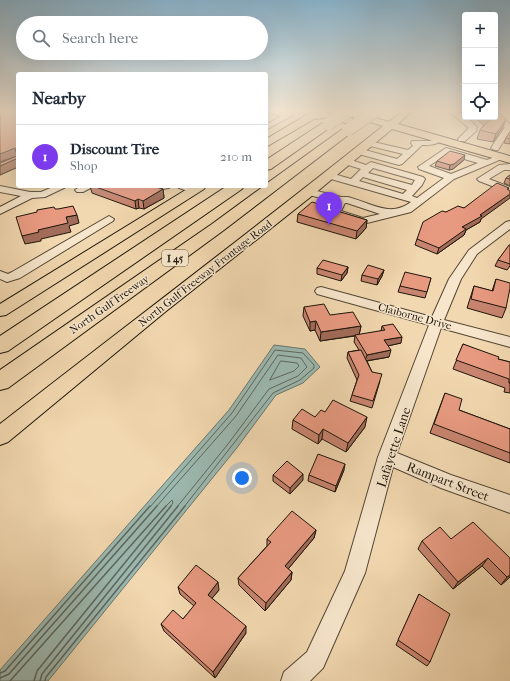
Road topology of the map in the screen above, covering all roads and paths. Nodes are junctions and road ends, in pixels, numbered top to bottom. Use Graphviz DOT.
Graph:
graph roads {
  1 [pos="302,142"];
  2 [pos="332,142"];
  3 [pos="370,142"];
  4 [pos="434,142"];
  5 [pos="450,142"];
  6 [pos="469,142"];
  7 [pos="506,142"];
  8 [pos="509,142"];
  9 [pos="358,151"];
  10 [pos="409,153"];
  11 [pos="504,155"];
  12 [pos="345,162"];
  13 [pos="487,163"];
  14 [pos="268,165"];
  15 [pos="510,167"];
  16 [pos="364,171"];
  17 [pos="328,175"];
  18 [pos="450,177"];
  19 [pos="352,183"];
  20 [pos="59,188"];
  21 [pos="190,188"];
  22 [pos="234,188"];
  23 [pos="0,189"];
  24 [pos="510,190"];
  25 [pos="309,192"];
  26 [pos="30,195"];
  27 [pos="405,198"];
  28 [pos="341,200"];
  29 [pos="418,201"];
  30 [pos="0,203"];
  31 [pos="10,206"];
  32 [pos="0,211"];
  33 [pos="394,214"];
  34 [pos="109,219"];
  35 [pos="507,230"];
  36 [pos="0,275"];
  37 [pos="321,291"];
  38 [pos="0,311"];
  39 [pos="437,322"];
  40 [pos="510,342"];
  41 [pos="0,346"];
  42 [pos="0,382"];
  43 [pos="0,436"];
  44 [pos="387,457"];
  45 [pos="510,504"];
  46 [pos="292,681"];
  1 -- 14 [label="highway, bridge"];
  2 -- 42 [label="highway, North Gulf Freeway / I 45, bridge"];
  3 -- 9 [label="main road, North Gulf Freeway Frontage Road"];
  3 -- 10 [label="street"];
  4 -- 10 [label="street"];
  5 -- 11 [label="main road"];
  6 -- 11 [label="main road"];
  7 -- 11 [label="street"];
  8 -- 11 [label="street"];
  9 -- 10 [label="street"];
  9 -- 12 [label="main road, North Gulf Freeway Frontage Road"];
  11 -- 13 [label="street"];
  12 -- 16 [label="street"];
  12 -- 17 [label="main road, North Gulf Freeway Frontage Road"];
  13 -- 18 [label="street"];
  13 -- 18 [label="street"];
  15 -- 24 [label="street"];
  16 -- 19 [label="street"];
  16 -- 27 [label="street"];
  17 -- 19 [label="street"];
  17 -- 25 [label="main road, North Gulf Freeway Frontage Road"];
  18 -- 29 [label="street"];
  19 -- 27 [label="street"];
  20 -- 26 [label="street"];
  21 -- 38 [label="main road"];
  22 -- 41 [label="highway, I 45"];
  23 -- 26 [label="street"];
  25 -- 28 [label="street"];
  25 -- 43 [label="main road, North Gulf Freeway Frontage Road"];
  26 -- 31 [label="street"];
  27 -- 29 [label="street"];
  28 -- 33 [label="street"];
  28 -- 33 [label="street"];
  29 -- 33 [label="street"];
  30 -- 31 [label="street"];
  31 -- 32 [label="street"];
  34 -- 36 [label="street"];
  35 -- 39 [label="street, Lafayette Lane"];
  37 -- 39 [label="street, Claiborne Drive"];
  39 -- 40 [label="street, Claiborne Drive"];
  39 -- 44 [label="street, Lafayette Lane"];
  44 -- 45 [label="street, Rampart Street"];
  44 -- 46 [label="street, Lafayette Lane"];
}
